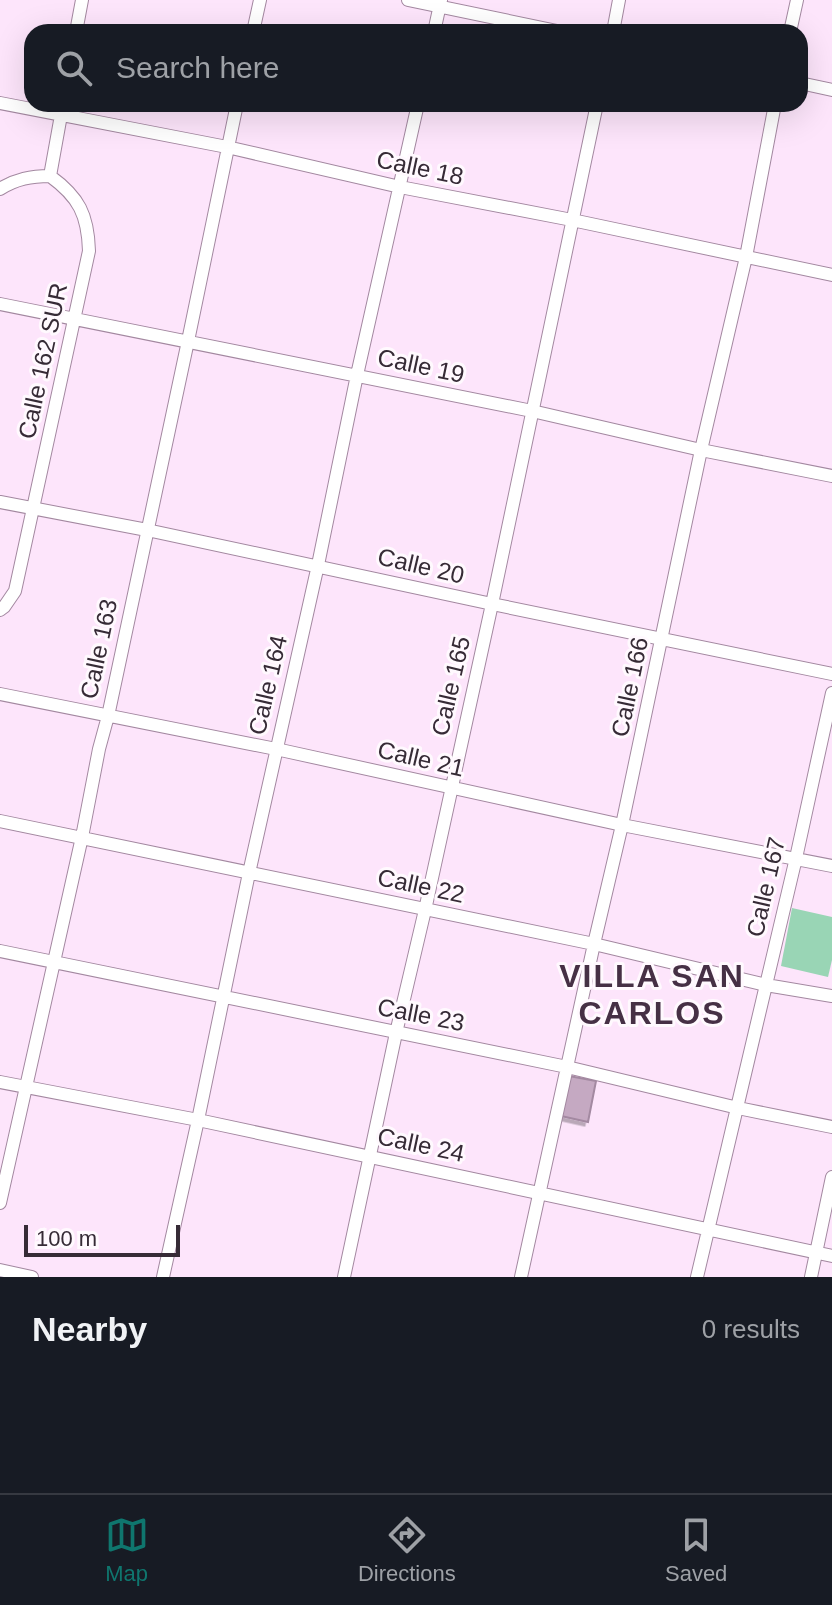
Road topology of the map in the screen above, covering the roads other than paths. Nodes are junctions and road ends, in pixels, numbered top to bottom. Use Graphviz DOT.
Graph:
graph roads {
  1 [pos="82,0"];
  2 [pos="260,0"];
  3 [pos="408,0"];
  4 [pos="619,0"];
  5 [pos="797,0"];
  6 [pos="440,3"];
  7 [pos="78,24"];
  8 [pos="255,24"];
  9 [pos="436,24"];
  10 [pos="528,24"];
  11 [pos="614,24"];
  12 [pos="792,24"];
  13 [pos="808,85"];
  14 [pos="832,90"];
  15 [pos="0,103"];
  16 [pos="24,105"];
  17 [pos="61,112"];
  18 [pos="75,112"];
  19 [pos="235,112"];
  20 [pos="416,112"];
  21 [pos="595,112"];
  22 [pos="773,112"];
  23 [pos="227,147"];
  24 [pos="50,176"];
  25 [pos="400,187"];
  26 [pos="0,189"];
  27 [pos="572,220"];
  28 [pos="746,257"];
  29 [pos="832,275"];
  30 [pos="0,304"];
  31 [pos="75,318"];
  32 [pos="188,341"];
  33 [pos="357,375"];
  34 [pos="532,411"];
  35 [pos="701,450"];
  36 [pos="832,476"];
  37 [pos="0,502"];
  38 [pos="34,509"];
  39 [pos="147,530"];
  40 [pos="318,565"];
  41 [pos="492,604"];
  42 [pos="0,610"];
  43 [pos="663,638"];
  44 [pos="832,674"];
  45 [pos="832,693"];
  46 [pos="0,694"];
  47 [pos="108,716"];
  48 [pos="276,749"];
  49 [pos="451,788"];
  50 [pos="0,821"];
  51 [pos="622,825"];
  52 [pos="82,837"];
  53 [pos="796,858"];
  54 [pos="832,866"];
  55 [pos="249,873"];
  56 [pos="425,910"];
  57 [pos="594,944"];
  58 [pos="0,951"];
  59 [pos="53,962"];
  60 [pos="766,985"];
  61 [pos="832,996"];
  62 [pos="223,998"];
  63 [pos="396,1033"];
  64 [pos="567,1067"];
  65 [pos="0,1082"];
  66 [pos="24,1087"];
  67 [pos="738,1108"];
  68 [pos="198,1120"];
  69 [pos="832,1127"];
  70 [pos="370,1157"];
  71 [pos="832,1177"];
  72 [pos="541,1193"];
  73 [pos="0,1203"];
  74 [pos="709,1229"];
  75 [pos="816,1253"];
  76 [pos="832,1256"];
  77 [pos="0,1270"];
  78 [pos="32,1277"];
  79 [pos="163,1277"];
  80 [pos="344,1277"];
  81 [pos="521,1277"];
  82 [pos="697,1277"];
  83 [pos="811,1277"];
  1 -- 7 [label="street"];
  2 -- 8 [label="street"];
  3 -- 6 [label="street"];
  4 -- 11 [label="street"];
  5 -- 12 [label="street"];
  6 -- 9 [label="street"];
  6 -- 10 [label="street"];
  13 -- 14 [label="street"];
  15 -- 16 [label="street, Calle 18"];
  17 -- 24 [label="street"];
  18 -- 23 [label="street, Calle 18"];
  19 -- 23 [label="street, Calle 163"];
  20 -- 25 [label="street, Calle 164"];
  21 -- 27 [label="street, Calle 165"];
  22 -- 28 [label="street, Calle 166"];
  23 -- 25 [label="street, Calle 18"];
  23 -- 32 [label="street, Calle 163"];
  24 -- 26 [label="street"];
  24 -- 31 [label="street, Calle 162 SUR"];
  25 -- 27 [label="street, Calle 18"];
  25 -- 33 [label="street, Calle 164"];
  27 -- 28 [label="street, Calle 18"];
  27 -- 34 [label="street, Calle 165"];
  28 -- 29 [label="street, Calle 18"];
  28 -- 35 [label="street, Calle 166"];
  30 -- 31 [label="street, Calle 19"];
  31 -- 32 [label="street, Calle 19"];
  31 -- 38 [label="street, Calle 162 SUR"];
  32 -- 33 [label="street, Calle 19"];
  32 -- 39 [label="street, Calle 163"];
  33 -- 34 [label="street, Calle 19"];
  33 -- 40 [label="street, Calle 164"];
  34 -- 35 [label="street, Calle 19"];
  34 -- 41 [label="street, Calle 165"];
  35 -- 36 [label="street, Calle 19"];
  35 -- 43 [label="street, Calle 166"];
  37 -- 38 [label="street, Calle 20"];
  38 -- 39 [label="street, Calle 20"];
  38 -- 42 [label="street, Calle 162 SUR"];
  39 -- 40 [label="street, Calle 20"];
  39 -- 47 [label="street, Calle 163"];
  40 -- 41 [label="street, Calle 20"];
  40 -- 48 [label="street, Calle 164"];
  41 -- 43 [label="street, Calle 20"];
  41 -- 49 [label="street, Calle 165"];
  43 -- 44 [label="street, Calle 20"];
  43 -- 51 [label="street, Calle 166"];
  45 -- 53 [label="street, Calle 167"];
  46 -- 47 [label="street, Calle 21"];
  47 -- 48 [label="street, Calle 21"];
  47 -- 52 [label="street, Calle 163"];
  48 -- 49 [label="street, Calle 21"];
  48 -- 55 [label="street, Calle 164"];
  49 -- 51 [label="street, Calle 21"];
  49 -- 56 [label="street, Calle 165"];
  50 -- 52 [label="street, Calle 22"];
  51 -- 53 [label="street, Calle 21"];
  51 -- 57 [label="street, Calle 166"];
  52 -- 55 [label="street, Calle 22"];
  52 -- 59 [label="street, Calle 163"];
  53 -- 54 [label="street, Calle 21"];
  53 -- 60 [label="street, Calle 167"];
  55 -- 56 [label="street, Calle 22"];
  55 -- 62 [label="street, Calle 164"];
  56 -- 57 [label="street, Calle 22"];
  56 -- 63 [label="street, Calle 165"];
  57 -- 60 [label="street, Calle 22"];
  57 -- 64 [label="street, Calle 166"];
  58 -- 59 [label="street, Calle 23"];
  59 -- 62 [label="street, Calle 23"];
  59 -- 66 [label="street, Calle 163"];
  60 -- 61 [label="street, Calle 22"];
  60 -- 67 [label="street, Calle 167"];
  62 -- 63 [label="street, Calle 23"];
  62 -- 68 [label="street, Calle 164"];
  63 -- 64 [label="street, Calle 23"];
  63 -- 70 [label="street, Calle 165"];
  64 -- 67 [label="street, Calle 23"];
  64 -- 72 [label="street, Calle 166"];
  65 -- 66 [label="street, Calle 24"];
  66 -- 68 [label="street, Calle 24"];
  66 -- 73 [label="street, Calle 163"];
  67 -- 69 [label="street, Calle 23"];
  67 -- 74 [label="street, Calle 167"];
  68 -- 70 [label="street, Calle 24"];
  68 -- 79 [label="street, Calle 164"];
  70 -- 72 [label="street, Calle 24"];
  70 -- 80 [label="street, Calle 165"];
  71 -- 75 [label="street"];
  72 -- 74 [label="street, Calle 24"];
  72 -- 81 [label="street, Calle 166"];
  74 -- 75 [label="street, Calle 24"];
  74 -- 82 [label="street, Calle 167"];
  75 -- 76 [label="street, Calle 24"];
  75 -- 83 [label="street"];
  77 -- 78 [label="street"];
}
